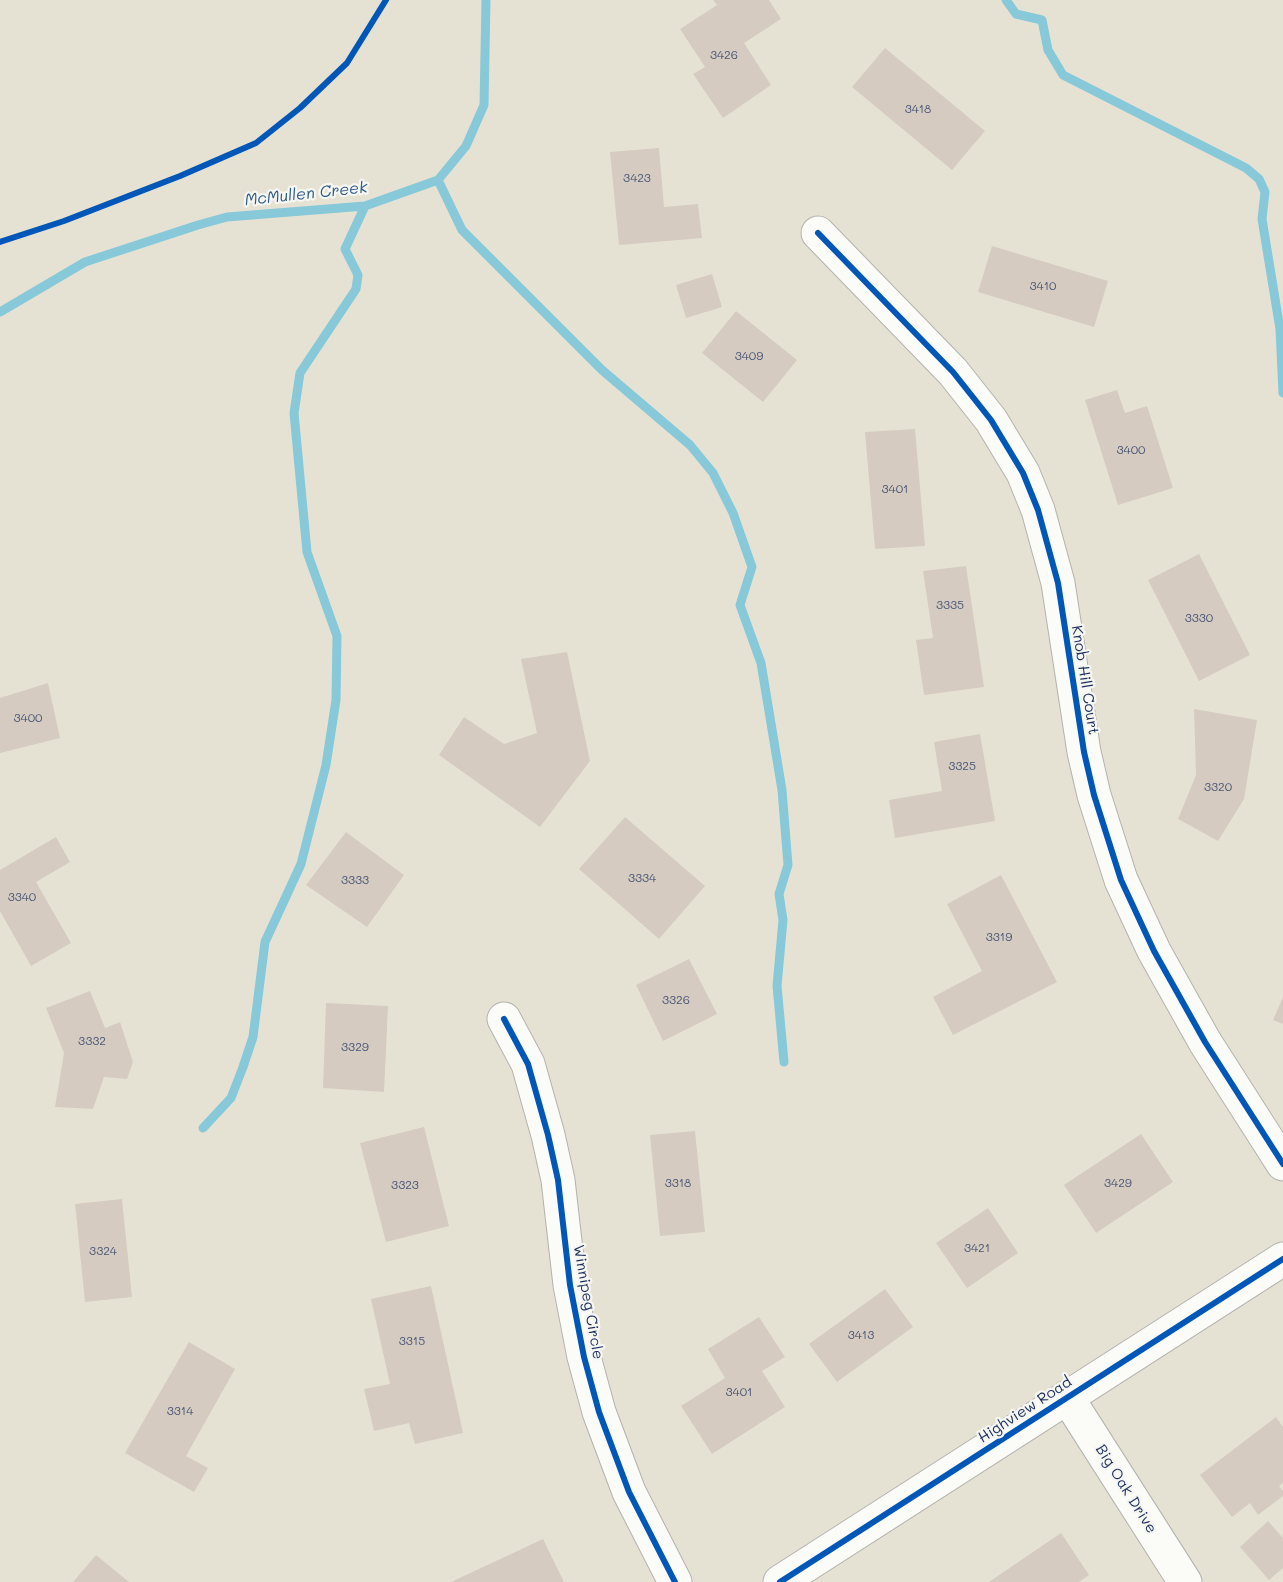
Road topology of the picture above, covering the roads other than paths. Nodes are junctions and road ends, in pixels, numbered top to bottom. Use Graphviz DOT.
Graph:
graph roads {
  1 [pos="818,233"];
  2 [pos="504,1019"];
  3 [pos="1283,1164"];
  4 [pos="1283,1259"];
  5 [pos="1067,1397"];
  6 [pos="675,1582"];
  7 [pos="780,1582"];
  8 [pos="1185,1582"];
  1 -- 3 [label="street, Knob Hill Court"];
  2 -- 6 [label="street, Winnipeg Circle"];
  4 -- 5 [label="street, Highview Road"];
  5 -- 7 [label="street, Highview Road"];
  5 -- 8 [label="street, Big Oak Drive"];
}
